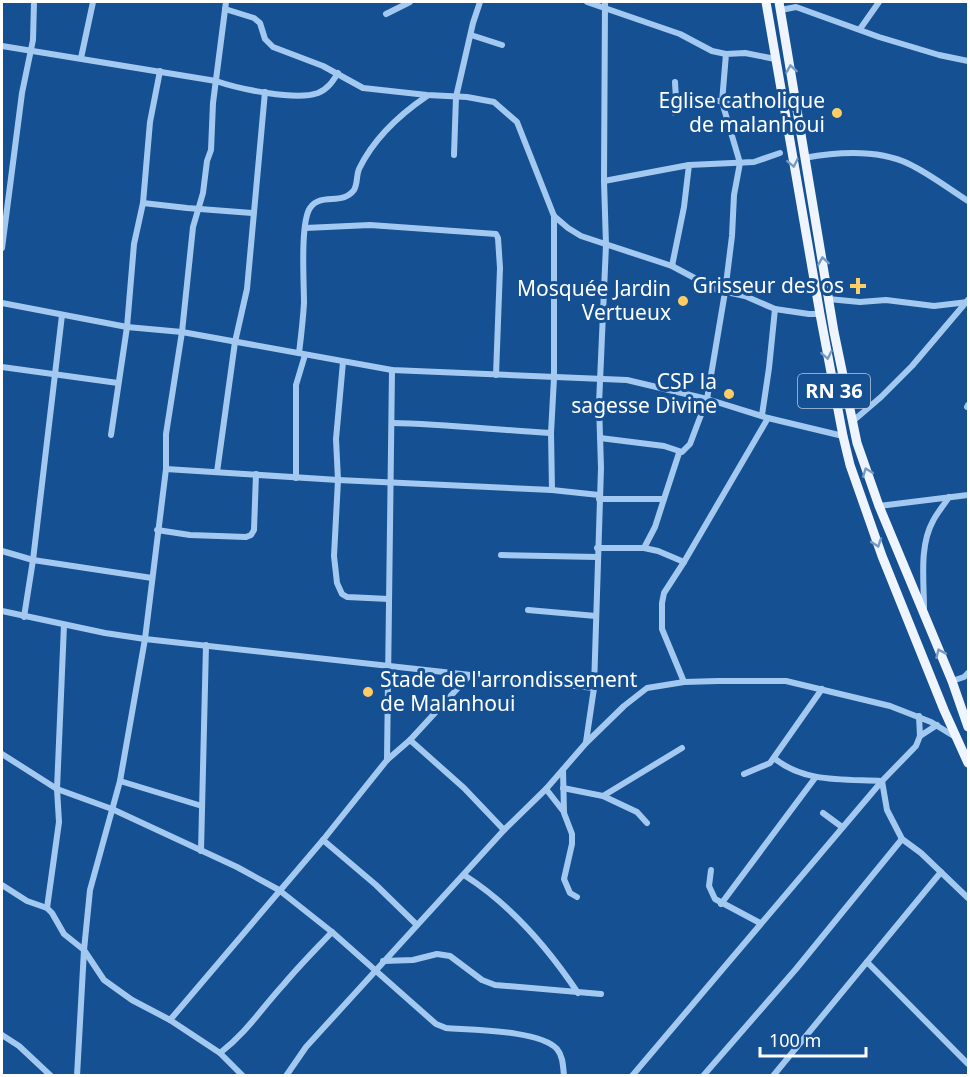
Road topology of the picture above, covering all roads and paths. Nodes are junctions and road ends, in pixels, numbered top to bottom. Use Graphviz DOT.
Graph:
graph roads {
  1 [pos="34,2"];
  2 [pos="93,2"];
  3 [pos="410,2"];
  4 [pos="480,2"];
  5 [pos="587,2"];
  6 [pos="765,2"];
  7 [pos="879,2"];
  8 [pos="605,4"];
  9 [pos="225,5"];
  10 [pos="780,6"];
  11 [pos="386,14"];
  12 [pos="861,29"];
  13 [pos="471,35"];
  14 [pos="502,45"];
  15 [pos="2,46"];
  16 [pos="32,51"];
  17 [pos="726,54"];
  18 [pos="81,58"];
  19 [pos="775,59"];
  20 [pos="969,61"];
  21 [pos="160,71"];
  22 [pos="338,73"];
  23 [pos="216,81"];
  24 [pos="675,82"];
  25 [pos="265,92"];
  26 [pos="427,95"];
  27 [pos="456,96"];
  28 [pos="676,99"];
  29 [pos="722,102"];
  30 [pos="741,102"];
  31 [pos="674,113"];
  32 [pos="780,153"];
  33 [pos="454,155"];
  34 [pos="804,158"];
  35 [pos="740,163"];
  36 [pos="689,165"];
  37 [pos="604,182"];
  38 [pos="969,201"];
  39 [pos="143,203"];
  40 [pos="198,209"];
  41 [pos="252,213"];
  42 [pos="554,216"];
  43 [pos="305,228"];
  44 [pos="606,245"];
  45 [pos="2,248"];
  46 [pos="672,266"];
  47 [pos="725,292"];
  48 [pos="828,299"];
  49 [pos="968,301"];
  50 [pos="2,303"];
  51 [pos="775,309"];
  52 [pos="820,314"];
  53 [pos="62,315"];
  54 [pos="127,327"];
  55 [pos="182,332"];
  56 [pos="235,342"];
  57 [pos="302,354"];
  58 [pos="343,363"];
  59 [pos="2,367"];
  60 [pos="392,370"];
  61 [pos="55,375"];
  62 [pos="496,375"];
  63 [pos="554,378"];
  64 [pos="601,379"];
  65 [pos="118,383"];
  66 [pos="707,399"];
  67 [pos="765,416"];
  68 [pos="853,421"];
  69 [pos="392,423"];
  70 [pos="550,433"];
  71 [pos="111,435"];
  72 [pos="843,436"];
  73 [pos="600,438"];
  74 [pos="679,453"];
  75 [pos="166,469"];
  76 [pos="217,472"];
  77 [pos="256,474"];
  78 [pos="296,478"];
  79 [pos="338,480"];
  80 [pos="389,482"];
  81 [pos="552,490"];
  82 [pos="969,495"];
  83 [pos="599,497"];
  84 [pos="949,497"];
  85 [pos="664,499"];
  86 [pos="879,506"];
  87 [pos="158,530"];
  88 [pos="597,548"];
  89 [pos="644,548"];
  90 [pos="2,551"];
  91 [pos="501,555"];
  92 [pos="597,557"];
  93 [pos="33,560"];
  94 [pos="684,562"];
  95 [pos="152,578"];
  96 [pos="389,599"];
  97 [pos="528,610"];
  98 [pos="2,611"];
  99 [pos="596,616"];
  100 [pos="24,617"];
  101 [pos="926,622"];
  102 [pos="64,625"];
  103 [pos="145,639"];
  104 [pos="206,645"];
  105 [pos="389,665"];
  106 [pos="969,673"];
  107 [pos="469,676"];
  108 [pos="952,681"];
  109 [pos="684,682"];
  110 [pos="594,688"];
  111 [pos="822,689"];
  112 [pos="919,716"];
  113 [pos="937,725"];
  114 [pos="969,727"];
  115 [pos="920,736"];
  116 [pos="410,740"];
  117 [pos="959,740"];
  118 [pos="586,743"];
  119 [pos="682,748"];
  120 [pos="2,754"];
  121 [pos="774,758"];
  122 [pos="387,760"];
  123 [pos="969,763"];
  124 [pos="563,770"];
  125 [pos="744,774"];
  126 [pos="815,777"];
  127 [pos="120,781"];
  128 [pos="882,781"];
  129 [pos="563,788"];
  130 [pos="57,789"];
  131 [pos="546,789"];
  132 [pos="603,796"];
  133 [pos="202,806"];
  134 [pos="112,809"];
  135 [pos="564,813"];
  136 [pos="823,813"];
  137 [pos="647,822"];
  138 [pos="842,826"];
  139 [pos="504,830"];
  140 [pos="902,839"];
  141 [pos="323,840"];
  142 [pos="201,851"];
  143 [pos="711,870"];
  144 [pos="941,872"];
  145 [pos="464,875"];
  146 [pos="2,885"];
  147 [pos="279,890"];
  148 [pos="577,897"];
  149 [pos="969,898"];
  150 [pos="721,904"];
  151 [pos="47,908"];
  152 [pos="760,923"];
  153 [pos="417,925"];
  154 [pos="332,932"];
  155 [pos="84,950"];
  156 [pos="383,961"];
  157 [pos="867,962"];
  158 [pos="375,970"];
  159 [pos="578,993"];
  160 [pos="601,994"];
  161 [pos="170,1020"];
  162 [pos="2,1035"];
  163 [pos="220,1053"];
  164 [pos="969,1064"];
  165 [pos="51,1076"];
  166 [pos="77,1076"];
  167 [pos="243,1076"];
  168 [pos="286,1076"];
  169 [pos="564,1076"];
  170 [pos="632,1076"];
  171 [pos="704,1076"];
  172 [pos="773,1076"];
  1 -- 16 [label="street"];
  2 -- 18 [label="street"];
  3 -- 11 [label="street"];
  4 -- 13 [label="street"];
  5 -- 8 [label="street"];
  6 -- 19 [label="main road, RN 36"];
  7 -- 12 [label="street"];
  8 -- 17 [label="street"];
  8 -- 37 [label="street"];
  9 -- 22 [label="street"];
  9 -- 23 [label="street"];
  10 -- 12 [label="street"];
  34 -- 10 [label="main road, RN 36, one-way"];
  12 -- 20 [label="street"];
  13 -- 14 [label="street"];
  13 -- 27 [label="street"];
  15 -- 16 [label="street"];
  16 -- 18 [label="street"];
  16 -- 45 [label="street"];
  17 -- 19 [label="street"];
  17 -- 29 [label="street"];
  18 -- 21 [label="street"];
  19 -- 52 [label="main road, RN 36, one-way"];
  21 -- 23 [label="street"];
  21 -- 39 [label="street"];
  22 -- 25 [label="street"];
  22 -- 26 [label="street"];
  23 -- 25 [label="street"];
  23 -- 40 [label="street"];
  24 -- 28 [label="street"];
  25 -- 41 [label="street"];
  26 -- 27 [label="street"];
  26 -- 43 [label="street"];
  27 -- 33 [label="street"];
  27 -- 42 [label="street"];
  28 -- 29 [label="street"];
  28 -- 31 [label="street"];
  29 -- 30 [label="street"];
  29 -- 35 [label="street"];
  32 -- 35 [label="street"];
  34 -- 38 [label="street"];
  48 -- 34 [label="main road, RN 36, one-way"];
  35 -- 36 [label="street"];
  35 -- 47 [label="street"];
  36 -- 37 [label="street"];
  36 -- 46 [label="street"];
  37 -- 44 [label="street"];
  39 -- 40 [label="street"];
  39 -- 54 [label="street"];
  40 -- 41 [label="street"];
  40 -- 55 [label="street"];
  41 -- 56 [label="street"];
  42 -- 44 [label="street"];
  42 -- 63 [label="street"];
  43 -- 57 [label="street"];
  43 -- 62 [label="street"];
  44 -- 46 [label="street"];
  44 -- 64 [label="street"];
  46 -- 47 [label="street"];
  47 -- 51 [label="street"];
  47 -- 66 [label="street"];
  48 -- 49 [label="street"];
  48 -- 68 [label="main road, RN 36"];
  49 -- 68 [label="street"];
  50 -- 53 [label="street"];
  51 -- 52 [label="street"];
  51 -- 67 [label="street"];
  52 -- 72 [label="main road, RN 36, one-way"];
  53 -- 54 [label="street"];
  53 -- 61 [label="street"];
  54 -- 55 [label="street"];
  54 -- 65 [label="street"];
  55 -- 56 [label="street"];
  55 -- 75 [label="street"];
  56 -- 57 [label="street"];
  56 -- 76 [label="street"];
  57 -- 58 [label="street"];
  57 -- 78 [label="street"];
  58 -- 60 [label="street"];
  58 -- 79 [label="street"];
  59 -- 61 [label="street"];
  60 -- 62 [label="street"];
  60 -- 69 [label="street"];
  61 -- 65 [label="street"];
  61 -- 93 [label="street"];
  62 -- 63 [label="street"];
  63 -- 64 [label="street"];
  63 -- 70 [label="street"];
  64 -- 66 [label="street"];
  64 -- 73 [label="street"];
  65 -- 71 [label="street"];
  66 -- 67 [label="street"];
  66 -- 74 [label="street"];
  67 -- 72 [label="street"];
  67 -- 94 [label="street"];
  86 -- 68 [label="main road, RN 36, one-way"];
  69 -- 70 [label="street"];
  69 -- 80 [label="street"];
  70 -- 81 [label="street"];
  72 -- 117 [label="main road, RN 36, one-way"];
  73 -- 74 [label="street"];
  73 -- 83 [label="street"];
  74 -- 85 [label="street"];
  75 -- 76 [label="street"];
  75 -- 87 [label="street"];
  76 -- 77 [label="street"];
  77 -- 78 [label="street"];
  77 -- 87 [label="street"];
  78 -- 79 [label="street"];
  79 -- 80 [label="street"];
  79 -- 96 [label="street"];
  80 -- 81 [label="street"];
  80 -- 96 [label="street"];
  81 -- 83 [label="street"];
  82 -- 84 [label="street"];
  83 -- 85 [label="street"];
  83 -- 88 [label="street"];
  84 -- 86 [label="street"];
  84 -- 101 [label="street"];
  85 -- 89 [label="street"];
  86 -- 101 [label="main road, RN 36"];
  87 -- 95 [label="street"];
  88 -- 89 [label="street"];
  88 -- 92 [label="street"];
  89 -- 94 [label="street"];
  90 -- 93 [label="street"];
  91 -- 92 [label="street"];
  92 -- 99 [label="street"];
  93 -- 95 [label="street"];
  93 -- 100 [label="street"];
  94 -- 109 [label="street"];
  95 -- 103 [label="street"];
  96 -- 105 [label="street"];
  97 -- 99 [label="street"];
  98 -- 100 [label="street"];
  99 -- 110 [label="street"];
  100 -- 102 [label="street"];
  108 -- 101 [label="main road, RN 36, one-way"];
  102 -- 103 [label="street"];
  102 -- 130 [label="street"];
  103 -- 104 [label="street"];
  103 -- 127 [label="street"];
  104 -- 105 [label="street"];
  104 -- 133 [label="street"];
  105 -- 107 [label="street"];
  105 -- 122 [label="street"];
  106 -- 108 [label="street"];
  107 -- 110 [label="street"];
  107 -- 116 [label="street"];
  108 -- 114 [label="main road, RN 36"];
  109 -- 111 [label="street"];
  109 -- 118 [label="street"];
  110 -- 118 [label="street"];
  111 -- 112 [label="street"];
  111 -- 121 [label="street"];
  112 -- 113 [label="street"];
  112 -- 115 [label="street"];
  113 -- 115 [label="street"];
  113 -- 117 [label="street"];
  115 -- 128 [label="street"];
  116 -- 122 [label="street"];
  116 -- 139 [label="street"];
  117 -- 123 [label="main road, RN 36"];
  118 -- 124 [label="street"];
  119 -- 132 [label="street"];
  120 -- 130 [label="street"];
  121 -- 125 [label="street"];
  121 -- 126 [label="street"];
  122 -- 141 [label="street"];
  124 -- 129 [label="street"];
  124 -- 131 [label="street"];
  126 -- 128 [label="street"];
  126 -- 150 [label="street"];
  127 -- 133 [label="street"];
  127 -- 134 [label="street"];
  128 -- 138 [label="street"];
  128 -- 140 [label="street"];
  129 -- 132 [label="street"];
  129 -- 135 [label="street"];
  130 -- 134 [label="street"];
  130 -- 151 [label="street"];
  131 -- 135 [label="street"];
  131 -- 139 [label="street"];
  132 -- 137 [label="street"];
  133 -- 142 [label="street"];
  134 -- 142 [label="street"];
  134 -- 155 [label="street"];
  135 -- 148 [label="street"];
  136 -- 138 [label="street"];
  138 -- 152 [label="street"];
  139 -- 145 [label="street"];
  140 -- 144 [label="street"];
  140 -- 171 [label="street"];
  141 -- 147 [label="street"];
  141 -- 153 [label="street"];
  142 -- 147 [label="street"];
  143 -- 150 [label="street"];
  144 -- 149 [label="street"];
  144 -- 157 [label="street"];
  145 -- 153 [label="street"];
  145 -- 159 [label="street"];
  146 -- 151 [label="street"];
  147 -- 154 [label="street"];
  147 -- 161 [label="street"];
  150 -- 152 [label="street"];
  151 -- 155 [label="street"];
  152 -- 170 [label="street"];
  153 -- 156 [label="street"];
  154 -- 158 [label="street"];
  154 -- 163 [label="street"];
  155 -- 161 [label="street"];
  155 -- 166 [label="street"];
  156 -- 158 [label="street"];
  156 -- 159 [label="street"];
  157 -- 164 [label="street"];
  157 -- 172 [label="street"];
  158 -- 168 [label="street"];
  158 -- 169 [label="street"];
  159 -- 160 [label="street"];
  161 -- 163 [label="street"];
  162 -- 165 [label="street"];
  163 -- 167 [label="street"];
}
